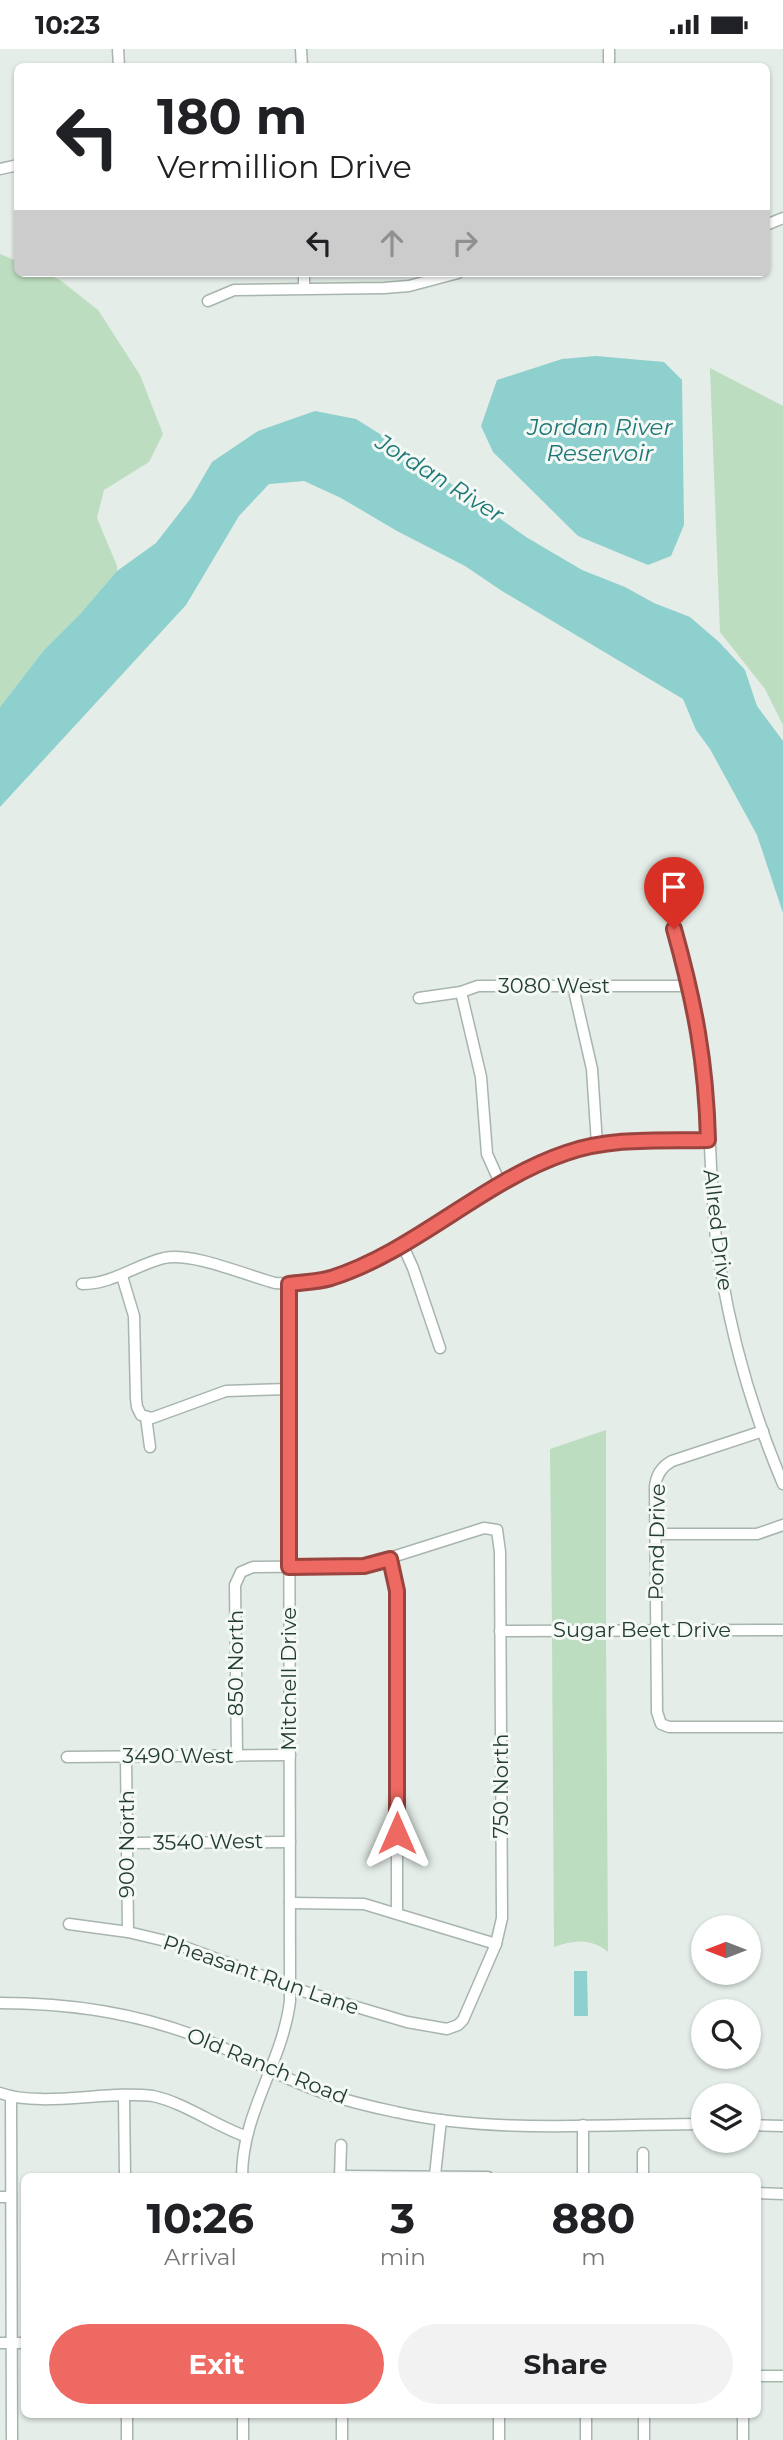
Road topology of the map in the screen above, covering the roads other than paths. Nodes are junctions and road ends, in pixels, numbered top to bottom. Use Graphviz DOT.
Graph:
graph roads {
  1 [pos="304,277"];
  2 [pos="443,277"];
  3 [pos="304,288"];
  4 [pos="208,301"];
  5 [pos="674,929"];
  6 [pos="575,986"];
  7 [pos="690,986"];
  8 [pos="461,992"];
  9 [pos="419,998"];
  10 [pos="708,1140"];
  11 [pos="597,1144"];
  12 [pos="501,1185"];
  13 [pos="401,1244"];
  14 [pos="121,1276"];
  15 [pos="82,1284"];
  16 [pos="289,1284"];
  17 [pos="440,1348"];
  18 [pos="288,1389"];
  19 [pos="146,1417"];
  20 [pos="763,1431"];
  21 [pos="149,1447"];
  22 [pos="783,1484"];
  23 [pos="783,1525"];
  24 [pos="656,1534"];
  25 [pos="390,1559"];
  26 [pos="289,1567"];
  27 [pos="656,1630"];
  28 [pos="783,1630"];
  29 [pos="500,1631"];
  30 [pos="783,1727"];
  31 [pos="290,1755"];
  32 [pos="126,1756"];
  33 [pos="237,1756"];
  34 [pos="66,1757"];
  35 [pos="290,1842"];
  36 [pos="127,1843"];
  37 [pos="290,1903"];
  38 [pos="397,1913"];
  39 [pos="69,1924"];
  40 [pos="128,1932"];
  41 [pos="496,1944"];
  42 [pos="291,1986"];
  43 [pos="0,2003"];
  44 [pos="452,2028"];
  45 [pos="270,2070"];
  46 [pos="0,2092"];
  47 [pos="124,2095"];
  48 [pos="11,2097"];
  49 [pos="441,2120"];
  50 [pos="583,2125"];
  51 [pos="691,2125"];
  52 [pos="761,2125"];
  53 [pos="783,2126"];
  54 [pos="246,2136"];
  55 [pos="341,2145"];
  56 [pos="643,2153"];
  57 [pos="125,2173"];
  58 [pos="242,2173"];
  59 [pos="340,2173"];
  60 [pos="435,2173"];
  61 [pos="583,2173"];
  62 [pos="643,2173"];
  63 [pos="761,2193"];
  64 [pos="783,2194"];
  65 [pos="5,2197"];
  66 [pos="0,2343"];
  67 [pos="12,2343"];
  68 [pos="21,2343"];
  69 [pos="761,2376"];
  70 [pos="783,2376"];
  71 [pos="127,2418"];
  72 [pos="243,2418"];
  73 [pos="342,2418"];
  74 [pos="499,2418"];
  75 [pos="586,2418"];
  76 [pos="643,2418"];
  77 [pos="743,2418"];
  78 [pos="12,2440"];
  79 [pos="127,2440"];
  80 [pos="243,2440"];
  81 [pos="342,2440"];
  82 [pos="499,2440"];
  83 [pos="586,2440"];
  84 [pos="644,2440"];
  85 [pos="743,2440"];
  1 -- 3 [label="street"];
  2 -- 3 [label="street"];
  3 -- 4 [label="street"];
  5 -- 7 [label="street, Allred Drive"];
  6 -- 7 [label="street, 3080 West"];
  6 -- 8 [label="street, 3080 West"];
  6 -- 11 [label="street"];
  7 -- 10 [label="street, Allred Drive"];
  8 -- 9 [label="street, 3080 West"];
  8 -- 12 [label="street"];
  10 -- 11 [label="street"];
  10 -- 20 [label="street, Allred Drive"];
  11 -- 12 [label="street"];
  12 -- 13 [label="street"];
  13 -- 16 [label="street"];
  13 -- 17 [label="street"];
  14 -- 15 [label="street"];
  14 -- 16 [label="street"];
  14 -- 19 [label="street"];
  16 -- 18 [label="street, Mitchell Drive"];
  18 -- 19 [label="street"];
  18 -- 26 [label="street, Mitchell Drive"];
  19 -- 21 [label="street"];
  20 -- 22 [label="street, Allred Drive"];
  20 -- 24 [label="street, Pond Drive"];
  23 -- 24 [label="street"];
  24 -- 27 [label="street, Pond Drive"];
  25 -- 26 [label="street"];
  25 -- 29 [label="street, 750 North"];
  25 -- 38 [label="street"];
  26 -- 31 [label="street, Mitchell Drive"];
  26 -- 33 [label="street, 850 North"];
  27 -- 28 [label="street, Sugar Beet Drive"];
  27 -- 29 [label="street, Sugar Beet Drive"];
  27 -- 30 [label="street, Pond Drive"];
  29 -- 41 [label="street, 750 North"];
  31 -- 33 [label="street, 3490 West"];
  31 -- 35 [label="street, Mitchell Drive"];
  32 -- 33 [label="street, 3490 West"];
  32 -- 34 [label="street, 3490 West"];
  32 -- 36 [label="street, 900 North"];
  35 -- 36 [label="street, 3540 West"];
  35 -- 37 [label="street, Mitchell Drive"];
  36 -- 40 [label="street, 900 North"];
  37 -- 38 [label="street"];
  37 -- 42 [label="street, Mitchell Drive"];
  38 -- 41 [label="street"];
  39 -- 40 [label="street, Pheasant Run Lane"];
  40 -- 42 [label="street, Pheasant Run Lane"];
  41 -- 44 [label="street, 750 North"];
  42 -- 44 [label="street, Pheasant Run Lane"];
  42 -- 45 [label="street, Mitchell Drive"];
  43 -- 45 [label="street, Old Ranch Road"];
  45 -- 49 [label="street, Old Ranch Road"];
  45 -- 54 [label="street, Mitchell Drive"];
  46 -- 48 [label="street"];
  47 -- 48 [label="street"];
  47 -- 54 [label="street"];
  47 -- 57 [label="street"];
  48 -- 65 [label="street"];
  49 -- 50 [label="street, Old Ranch Road"];
  49 -- 60 [label="street"];
  50 -- 51 [label="street, Old Ranch Road"];
  50 -- 61 [label="street"];
  52 -- 53 [label="street"];
  54 -- 58 [label="street, Mitchell Drive"];
  55 -- 59 [label="street"];
  56 -- 62 [label="street"];
  63 -- 64 [label="street"];
  65 -- 67 [label="street"];
  66 -- 67 [label="street"];
  67 -- 68 [label="street"];
  67 -- 78 [label="street"];
  69 -- 70 [label="street"];
  71 -- 79 [label="street"];
  72 -- 80 [label="street"];
  73 -- 81 [label="street"];
  74 -- 82 [label="street"];
  75 -- 83 [label="street"];
  76 -- 84 [label="street"];
  77 -- 85 [label="street"];
}
